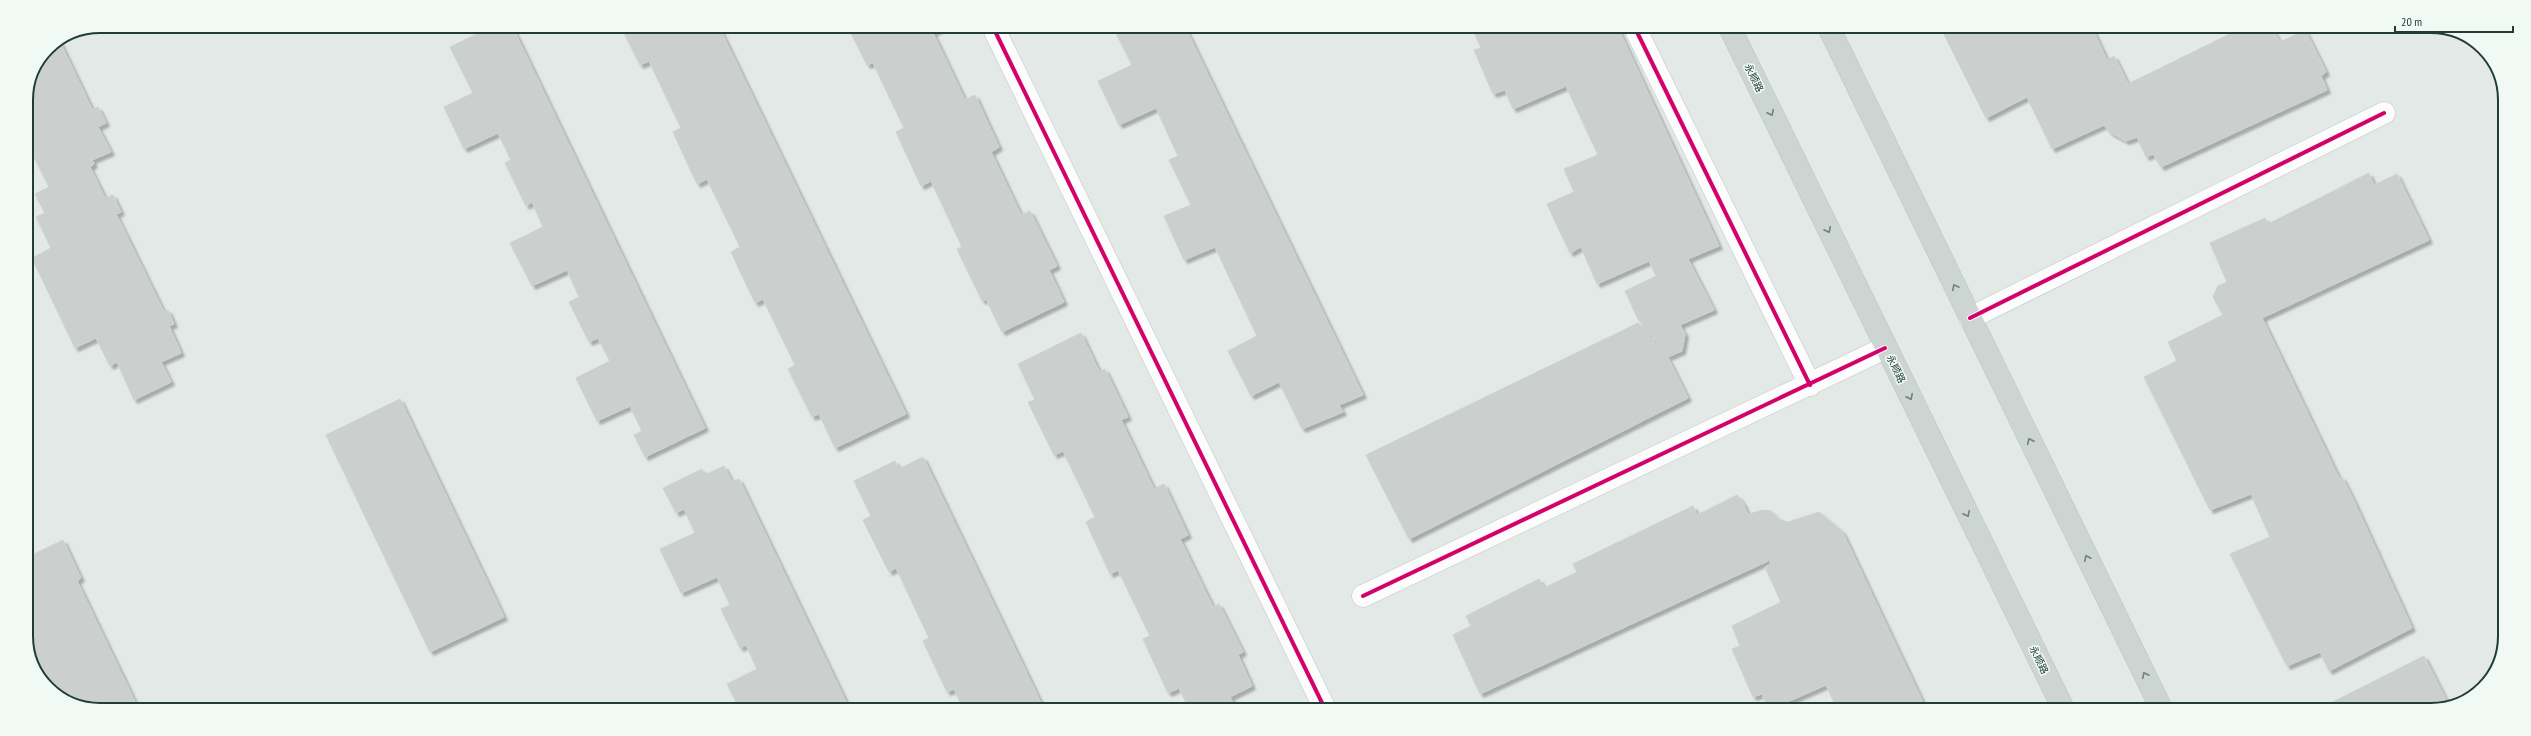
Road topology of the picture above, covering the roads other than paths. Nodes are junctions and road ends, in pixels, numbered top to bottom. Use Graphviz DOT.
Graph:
graph roads {
  1 [pos="996,33"];
  2 [pos="1637,33"];
  3 [pos="1732,33"];
  4 [pos="1831,33"];
  5 [pos="2384,113"];
  6 [pos="1970,318"];
  7 [pos="1885,348"];
  8 [pos="1810,385"];
  9 [pos="1363,596"];
  10 [pos="1322,703"];
  11 [pos="2061,703"];
  12 [pos="2159,703"];
  1 -- 10 [label="street"];
  2 -- 8 [label="street"];
  3 -- 7 [label="main road, 永顺路, one-way"];
  6 -- 4 [label="main road, one-way"];
  5 -- 6 [label="street"];
  12 -- 6 [label="main road, one-way"];
  7 -- 8 [label="street"];
  7 -- 11 [label="main road, 永顺路, one-way"];
  8 -- 9 [label="street"];
}
